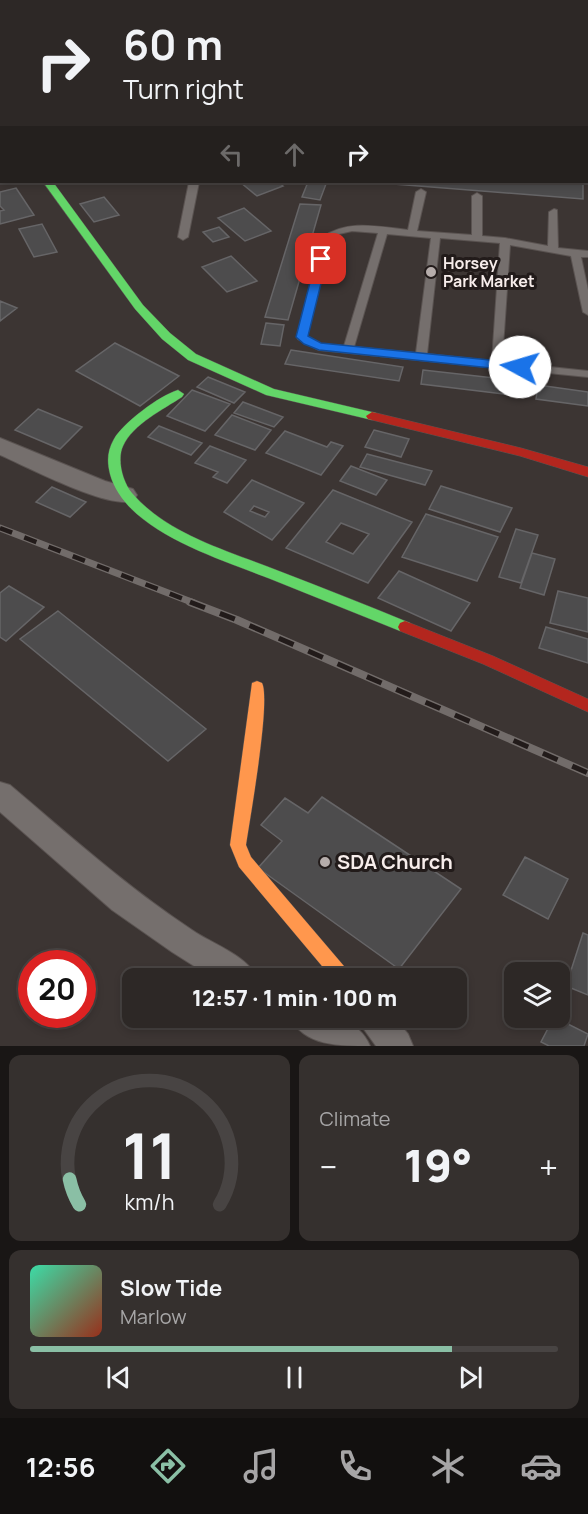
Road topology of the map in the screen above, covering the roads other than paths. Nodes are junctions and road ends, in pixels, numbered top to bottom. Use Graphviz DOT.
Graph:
graph roads {
  1 [pos="49,183"];
  2 [pos="194,183"];
  3 [pos="421,192"];
  4 [pos="477,196"];
  5 [pos="554,212"];
  6 [pos="383,231"];
  7 [pos="412,234"];
  8 [pos="436,236"];
  9 [pos="183,237"];
  10 [pos="477,239"];
  11 [pos="505,241"];
  12 [pos="554,250"];
  13 [pos="575,254"];
  14 [pos="588,254"];
  15 [pos="588,312"];
  16 [pos="348,350"];
  17 [pos="422,357"];
  18 [pos="497,364"];
  19 [pos="588,374"];
  20 [pos="178,394"];
  21 [pos="0,446"];
  22 [pos="588,472"];
  23 [pos="125,495"];
  24 [pos="257,687"];
  25 [pos="588,706"];
  26 [pos="0,794"];
  27 [pos="225,968"];
  28 [pos="335,968"];
  29 [pos="324,1028"];
  30 [pos="382,1028"];
  31 [pos="353,1046"];
  32 [pos="396,1046"];
  1 -- 22 [label="street"];
  2 -- 9 [label="lane"];
  3 -- 7 [label="lane"];
  4 -- 10 [label="lane"];
  5 -- 12 [label="lane"];
  6 -- 7 [label="lane"];
  6 -- 16 [label="lane"];
  6 -- 16 [label="lane"];
  7 -- 8 [label="lane"];
  8 -- 10 [label="lane"];
  8 -- 17 [label="lane"];
  10 -- 11 [label="lane"];
  11 -- 12 [label="lane"];
  11 -- 18 [label="lane"];
  12 -- 13 [label="lane"];
  13 -- 14 [label="lane"];
  13 -- 15 [label="lane"];
  16 -- 17 [label="lane"];
  17 -- 18 [label="lane"];
  18 -- 19 [label="lane"];
  20 -- 23 [label="street"];
  21 -- 23 [label="street"];
  23 -- 25 [label="street"];
  24 -- 28 [label="street"];
  26 -- 27 [label="street"];
  29 -- 31 [label="street"];
  30 -- 32 [label="street"];
}
